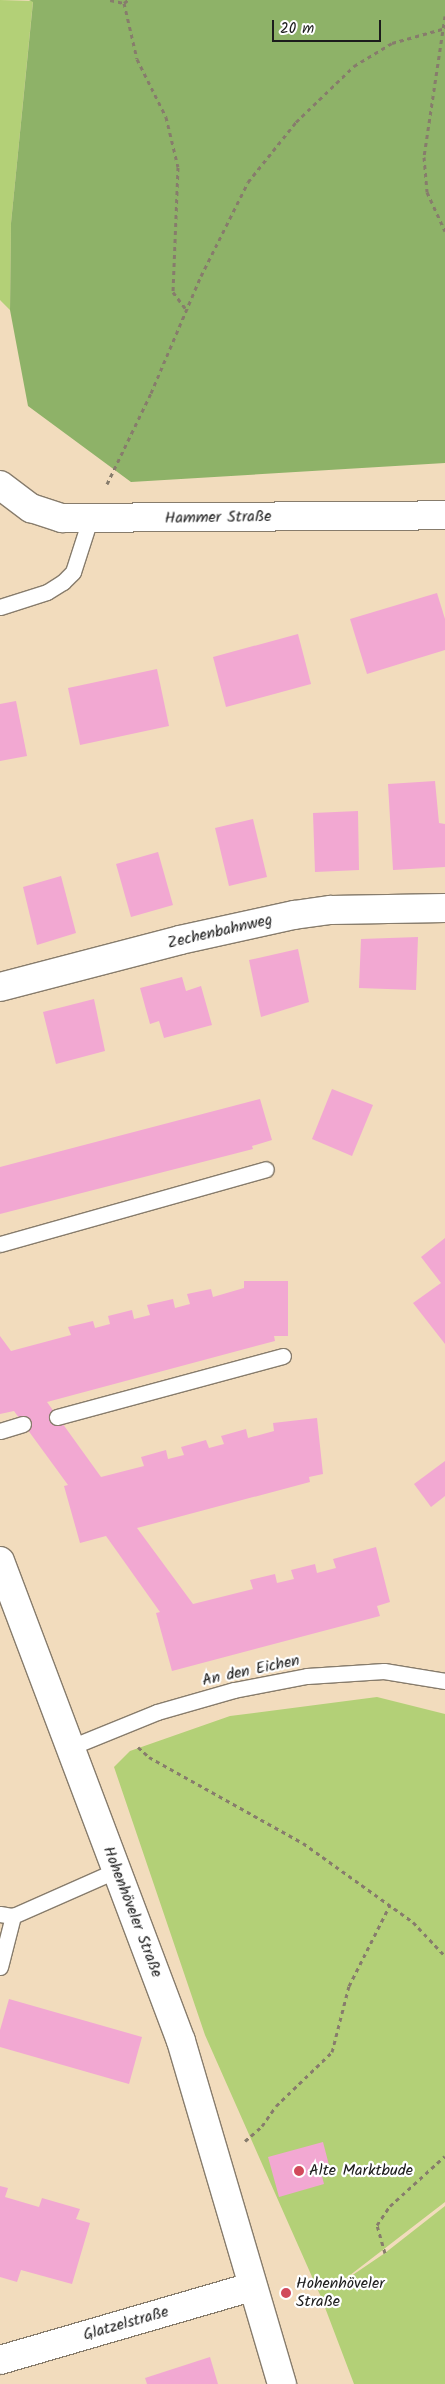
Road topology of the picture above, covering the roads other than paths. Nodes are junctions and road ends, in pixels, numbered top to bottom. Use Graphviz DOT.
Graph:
graph roads {
  1 [pos="0,485"];
  2 [pos="445,515"];
  3 [pos="90,519"];
  4 [pos="0,607"];
  5 [pos="445,908"];
  6 [pos="0,988"];
  7 [pos="266,1170"];
  8 [pos="0,1244"];
  9 [pos="282,1356"];
  10 [pos="57,1417"];
  11 [pos="23,1424"];
  12 [pos="0,1431"];
  13 [pos="0,1560"];
  14 [pos="445,1681"];
  15 [pos="71,1748"];
  16 [pos="115,1871"];
  17 [pos="6,1915"];
  18 [pos="0,1966"];
  19 [pos="252,2287"];
  20 [pos="0,2360"];
  21 [pos="282,2384"];
  1 -- 3 [label="street, Hammer Straße"];
  2 -- 3 [label="street, Hammer Straße"];
  3 -- 4 [label="lane"];
  5 -- 6 [label="street, Zechenbahnweg"];
  7 -- 8 [label="lane"];
  9 -- 10 [label="lane"];
  11 -- 12 [label="lane"];
  13 -- 15 [label="street, Hohenhöveler Straße"];
  14 -- 15 [label="lane, An den Eichen"];
  15 -- 16 [label="street, Hohenhöveler Straße"];
  16 -- 17 [label="lane"];
  16 -- 19 [label="street, Hohenhöveler Straße"];
  17 -- 18 [label="lane"];
  19 -- 20 [label="street, Glatzelstraße"];
  19 -- 21 [label="street, Hohenhöveler Straße"];
}
